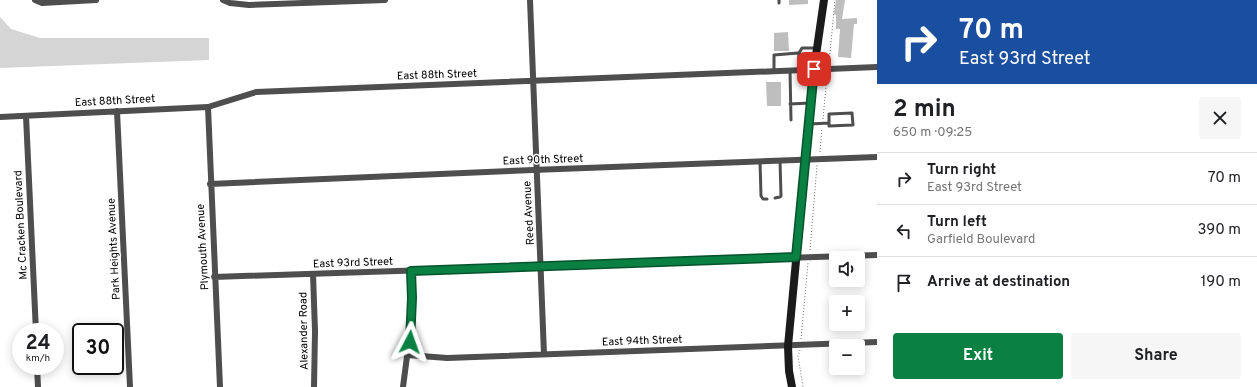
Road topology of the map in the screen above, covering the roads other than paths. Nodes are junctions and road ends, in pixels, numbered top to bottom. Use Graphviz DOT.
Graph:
graph roads {
  1 [pos="36,0"];
  2 [pos="96,0"];
  3 [pos="223,0"];
  4 [pos="385,0"];
  5 [pos="530,0"];
  6 [pos="824,0"];
  7 [pos="817,48"];
  8 [pos="798,53"];
  9 [pos="877,66"];
  10 [pos="814,69"];
  11 [pos="790,70"];
  12 [pos="799,70"];
  13 [pos="774,71"];
  14 [pos="533,82"];
  15 [pos="812,103"];
  16 [pos="790,104"];
  17 [pos="208,107"];
  18 [pos="117,111"];
  19 [pos="26,116"];
  20 [pos="0,118"];
  21 [pos="791,120"];
  22 [pos="829,123"];
  23 [pos="810,124"];
  24 [pos="877,158"];
  25 [pos="806,159"];
  26 [pos="780,160"];
  27 [pos="760,161"];
  28 [pos="536,170"];
  29 [pos="210,184"];
  30 [pos="767,198"];
  31 [pos="775,198"];
  32 [pos="877,255"];
  33 [pos="796,257"];
  34 [pos="541,266"];
  35 [pos="411,271"];
  36 [pos="313,274"];
  37 [pos="214,277"];
  38 [pos="36,323"];
  39 [pos="877,342"];
  40 [pos="788,346"];
  41 [pos="544,354"];
  42 [pos="408,355"];
  43 [pos="37,375"];
  44 [pos="38,387"];
  45 [pos="130,387"];
  46 [pos="220,387"];
  47 [pos="314,387"];
  48 [pos="403,387"];
  49 [pos="792,387"];
  1 -- 2 [label="street"];
  3 -- 4 [label="street"];
  5 -- 14 [label="street, Reed Avenue"];
  6 -- 7 [label="street"];
  7 -- 8 [label="lane"];
  7 -- 10 [label="street"];
  8 -- 12 [label="lane"];
  8 -- 13 [label="lane"];
  9 -- 10 [label="street, East 88th Street"];
  10 -- 12 [label="street, East 88th Street"];
  10 -- 15 [label="street"];
  11 -- 12 [label="street, East 88th Street"];
  11 -- 13 [label="street, East 88th Street"];
  11 -- 16 [label="lane"];
  13 -- 14 [label="street, East 88th Street"];
  14 -- 17 [label="street, East 88th Street"];
  14 -- 28 [label="street, Reed Avenue"];
  15 -- 16 [label="lane"];
  15 -- 23 [label="street"];
  16 -- 21 [label="lane"];
  17 -- 18 [label="street, East 88th Street"];
  17 -- 29 [label="street, Plymouth Avenue"];
  18 -- 19 [label="street, East 88th Street"];
  18 -- 45 [label="street, Park Heights Avenue"];
  19 -- 20 [label="street, East 88th Street"];
  19 -- 38 [label="street, Mc Cracken Boulevard"];
  22 -- 22 [label="lane"];
  22 -- 23 [label="lane"];
  23 -- 25 [label="street"];
  24 -- 25 [label="street, East 90th Street"];
  25 -- 26 [label="street, East 90th Street"];
  25 -- 33 [label="street"];
  26 -- 27 [label="street, East 90th Street"];
  26 -- 31 [label="lane"];
  27 -- 28 [label="street, East 90th Street"];
  27 -- 30 [label="lane"];
  28 -- 29 [label="street, East 90th Street"];
  28 -- 34 [label="street, Reed Avenue"];
  29 -- 37 [label="street, Plymouth Avenue"];
  32 -- 33 [label="street, East 93rd Street"];
  33 -- 34 [label="street, East 93rd Street"];
  33 -- 40 [label="street"];
  34 -- 35 [label="street, East 93rd Street"];
  34 -- 41 [label="street, Reed Avenue"];
  35 -- 36 [label="street, East 93rd Street"];
  35 -- 42 [label="street"];
  36 -- 37 [label="street, East 93rd Street"];
  36 -- 47 [label="street, Alexander Road"];
  37 -- 46 [label="street, Plymouth Avenue"];
  39 -- 40 [label="street, East 94th Street"];
  40 -- 41 [label="street, East 94th Street"];
  40 -- 49 [label="street"];
  41 -- 42 [label="street, East 94th Street"];
  42 -- 48 [label="street"];
  43 -- 44 [label="street"];
}
